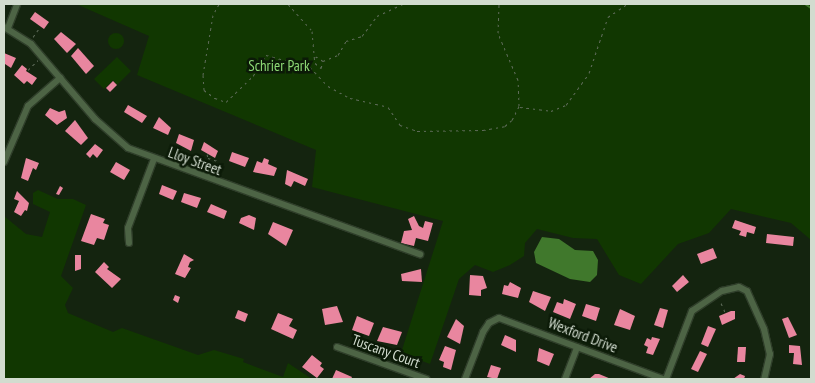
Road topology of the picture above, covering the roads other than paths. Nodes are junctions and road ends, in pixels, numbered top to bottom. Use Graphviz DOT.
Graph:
graph roads {
  1 [pos="17,4"];
  2 [pos="6,27"];
  3 [pos="60,78"];
  4 [pos="154,159"];
  5 [pos="4,162"];
  6 [pos="128,243"];
  7 [pos="420,254"];
  8 [pos="337,346"];
  9 [pos="577,346"];
  10 [pos="426,379"];
  11 [pos="465,379"];
  12 [pos="565,379"];
  13 [pos="665,379"];
  14 [pos="764,379"];
  1 -- 2 [label="street"];
  2 -- 3 [label="street, Lloy Street"];
  3 -- 4 [label="street, Lloy Street"];
  3 -- 5 [label="street"];
  4 -- 6 [label="street"];
  4 -- 7 [label="street, Lloy Street"];
  8 -- 10 [label="street, Tuscany Court"];
  9 -- 11 [label="street, Wexford Drive"];
  9 -- 12 [label="street"];
  9 -- 13 [label="street, Wexford Drive"];
  13 -- 14 [label="street"];
}
